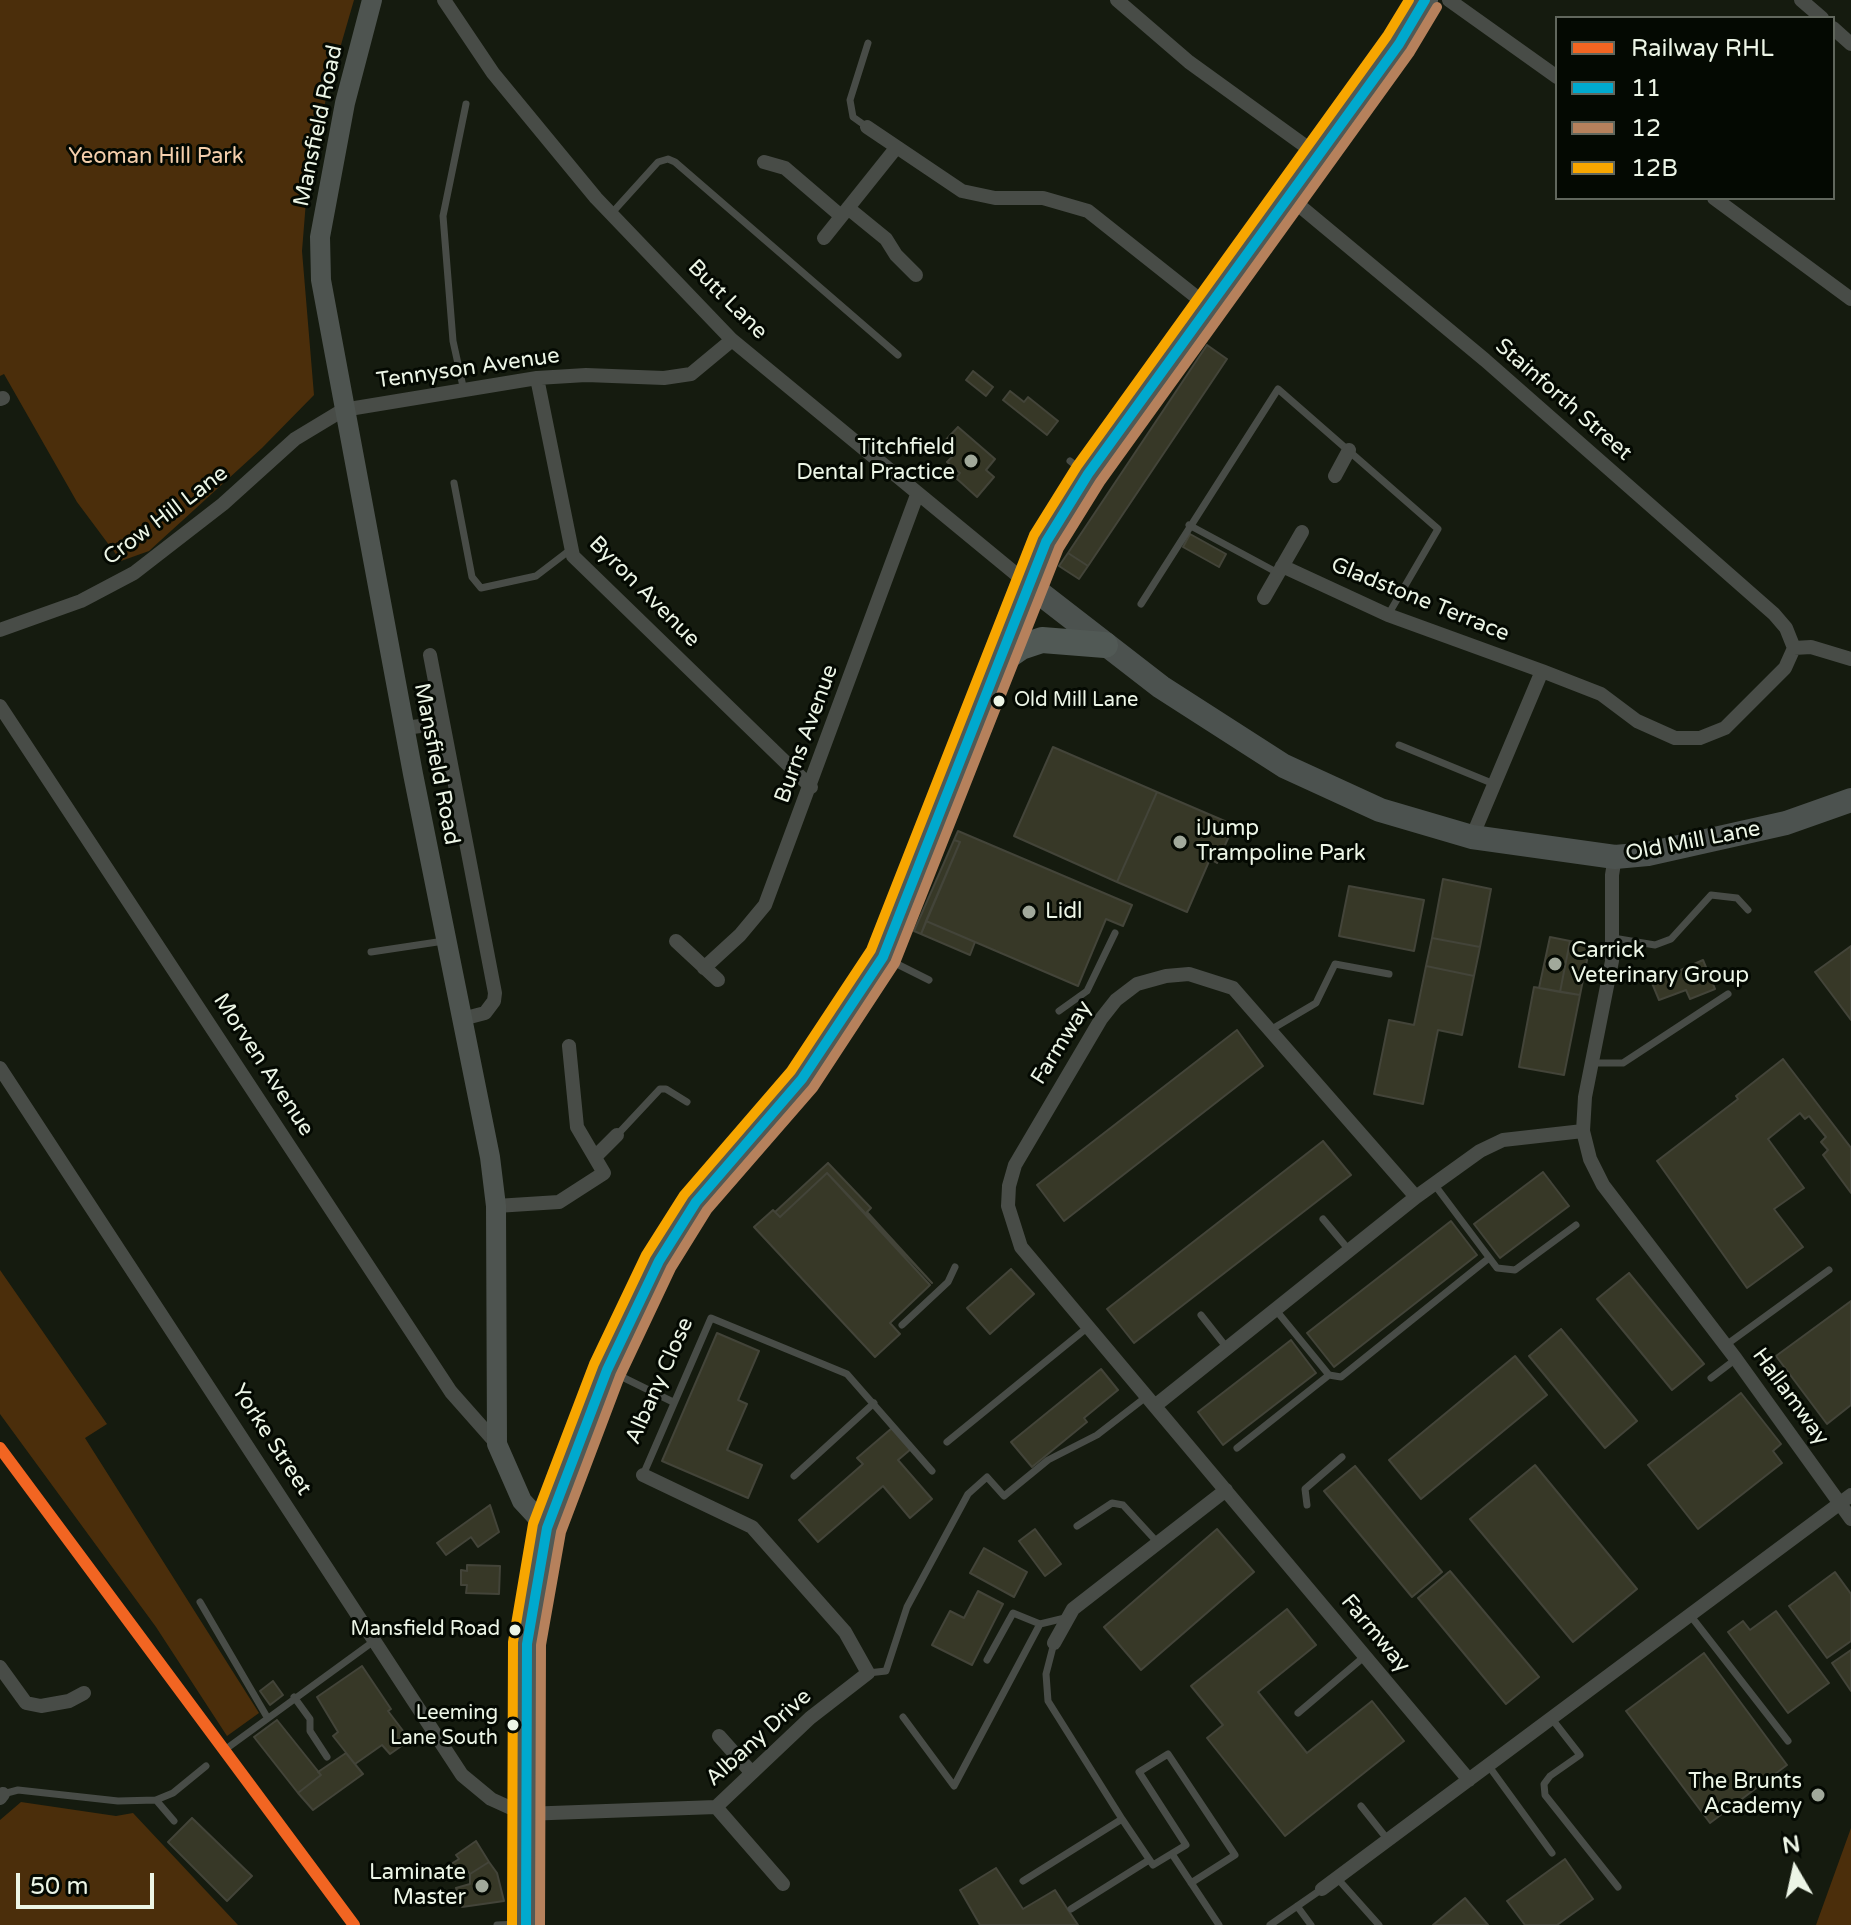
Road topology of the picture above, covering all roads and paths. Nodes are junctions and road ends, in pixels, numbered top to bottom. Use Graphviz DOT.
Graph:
graph roads {
  1 [pos="372,0"];
  2 [pos="444,0"];
  3 [pos="1117,0"];
  4 [pos="1425,0"];
  5 [pos="1449,0"];
  6 [pos="1801,0"];
  7 [pos="1820,16"];
  8 [pos="1835,30"];
  9 [pos="868,43"];
  10 [pos="1851,44"];
  11 [pos="1555,76"];
  12 [pos="466,104"];
  13 [pos="867,127"];
  14 [pos="896,148"];
  15 [pos="1319,156"];
  16 [pos="764,162"];
  17 [pos="1289,197"];
  18 [pos="1717,200"];
  19 [pos="845,212"];
  20 [pos="611,214"];
  21 [pos="824,238"];
  22 [pos="916,275"];
  23 [pos="1851,299"];
  24 [pos="1209,307"];
  25 [pos="732,340"];
  26 [pos="898,355"];
  27 [pos="537,378"];
  28 [pos="464,391"];
  29 [pos="343,410"];
  30 [pos="1349,450"];
  31 [pos="1335,476"];
  32 [pos="454,483"];
  33 [pos="917,495"];
  34 [pos="1189,525"];
  35 [pos="1302,532"];
  36 [pos="570,550"];
  37 [pos="1280,569"];
  38 [pos="1028,584"];
  39 [pos="1264,598"];
  40 [pos="1141,604"];
  41 [pos="1388,615"];
  42 [pos="0,629"];
  43 [pos="1105,645"];
  44 [pos="1794,648"];
  45 [pos="430,655"];
  46 [pos="1850,655"];
  47 [pos="999,662"];
  48 [pos="1542,671"];
  49 [pos="0,706"];
  50 [pos="443,723"];
  51 [pos="405,728"];
  52 [pos="1399,745"];
  53 [pos="1494,784"];
  54 [pos="811,787"];
  55 [pos="1851,800"];
  56 [pos="1472,837"];
  57 [pos="1615,857"];
  58 [pos="1748,910"];
  59 [pos="1115,933"];
  60 [pos="1613,938"];
  61 [pos="446,941"];
  62 [pos="676,941"];
  63 [pos="371,952"];
  64 [pos="883,957"];
  65 [pos="704,968"];
  66 [pos="1389,974"];
  67 [pos="718,980"];
  68 [pos="929,980"];
  69 [pos="1728,994"];
  70 [pos="1059,1011"];
  71 [pos="462,1019"];
  72 [pos="1272,1029"];
  73 [pos="569,1046"];
  74 [pos="1593,1063"];
  75 [pos="0,1068"];
  76 [pos="687,1102"];
  77 [pos="1583,1131"];
  78 [pos="617,1135"];
  79 [pos="595,1157"];
  80 [pos="1434,1184"];
  81 [pos="1416,1197"];
  82 [pos="496,1206"];
  83 [pos="1323,1219"];
  84 [pos="1576,1225"];
  85 [pos="1349,1250"];
  86 [pos="1489,1258"];
  87 [pos="955,1267"];
  88 [pos="1829,1270"];
  89 [pos="1275,1309"];
  90 [pos="1201,1315"];
  91 [pos="902,1325"];
  92 [pos="1089,1326"];
  93 [pos="1726,1345"];
  94 [pos="1227,1348"];
  95 [pos="1736,1359"];
  96 [pos="607,1370"];
  97 [pos="1329,1375"];
  98 [pos="1711,1378"];
  99 [pos="1152,1400"];
  100 [pos="673,1402"];
  101 [pos="874,1403"];
  102 [pos="947,1442"];
  103 [pos="497,1444"];
  104 [pos="1237,1448"];
  105 [pos="1342,1457"];
  106 [pos="932,1471"];
  107 [pos="643,1475"];
  108 [pos="794,1476"];
  109 [pos="1226,1490"];
  110 [pos="1845,1499"];
  111 [pos="1307,1505"];
  112 [pos="1851,1519"];
  113 [pos="1077,1526"];
  114 [pos="547,1528"];
  115 [pos="1158,1543"];
  116 [pos="200,1602"];
  117 [pos="1688,1613"];
  118 [pos="1065,1618"];
  119 [pos="1040,1624"];
  120 [pos="375,1640"];
  121 [pos="1054,1643"];
  122 [pos="1365,1656"];
  123 [pos="987,1660"];
  124 [pos="0,1667"];
  125 [pos="868,1673"];
  126 [pos="84,1693"];
  127 [pos="294,1697"];
  128 [pos="1298,1713"];
  129 [pos="267,1717"];
  130 [pos="903,1717"];
  131 [pos="1550,1717"];
  132 [pos="719,1736"];
  133 [pos="1788,1741"];
  134 [pos="230,1746"];
  135 [pos="327,1757"];
  136 [pos="1488,1765"];
  137 [pos="206,1766"];
  138 [pos="751,1772"];
  139 [pos="1469,1780"];
  140 [pos="2,1796"];
  141 [pos="156,1800"];
  142 [pos="1361,1806"];
  143 [pos="716,1807"];
  144 [pos="524,1814"];
  145 [pos="1122,1819"];
  146 [pos="174,1821"];
  147 [pos="1388,1840"];
  148 [pos="1552,1853"];
  149 [pos="1172,1854"];
  150 [pos="1149,1860"];
  151 [pos="1337,1878"];
  152 [pos="1023,1881"];
  153 [pos="1191,1883"];
  154 [pos="783,1884"];
  155 [pos="1618,1887"];
  156 [pos="1322,1889"];
  157 [pos="1297,1906"];
  158 [pos="1071,1909"];
  159 [pos="497,1925"];
  160 [pos="526,1925"];
  161 [pos="1219,1925"];
  162 [pos="1270,1925"];
  163 [pos="1311,1925"];
  164 [pos="1379,1925"];
  1 -- 29 [label="main road, Mansfield Road"];
  2 -- 20 [label="street, Butt Lane"];
  3 -- 15 [label="street"];
  4 -- 15 [label="highway"];
  5 -- 11 [label="street"];
  6 -- 7 [label="street"];
  8 -- 10 [label="street"];
  9 -- 13 [label="lane"];
  12 -- 28 [label="lane"];
  13 -- 14 [label="street"];
  14 -- 19 [label="street"];
  14 -- 24 [label="street"];
  15 -- 17 [label="highway"];
  16 -- 19 [label="street"];
  17 -- 24 [label="highway"];
  17 -- 44 [label="street, Stainforth Street"];
  18 -- 23 [label="street"];
  19 -- 21 [label="street"];
  19 -- 22 [label="street"];
  20 -- 25 [label="street, Butt Lane"];
  20 -- 26 [label="lane"];
  24 -- 38 [label="highway"];
  25 -- 27 [label="street, Tennyson Avenue"];
  25 -- 33 [label="street, Butt Lane"];
  27 -- 28 [label="street, Tennyson Avenue"];
  27 -- 36 [label="street, Byron Avenue"];
  28 -- 29 [label="street, Tennyson Avenue"];
  29 -- 42 [label="street, Crow Hill Lane"];
  29 -- 51 [label="main road, Mansfield Road"];
  30 -- 31 [label="street"];
  30 -- 34 [label="lane"];
  30 -- 41 [label="lane"];
  32 -- 36 [label="lane"];
  33 -- 38 [label="street, Butt Lane"];
  33 -- 54 [label="street, Burns Avenue"];
  34 -- 37 [label="lane"];
  34 -- 40 [label="lane"];
  35 -- 37 [label="street"];
  36 -- 54 [label="street, Byron Avenue"];
  37 -- 39 [label="street"];
  37 -- 41 [label="street, Gladstone Terrace"];
  38 -- 43 [label="main road, Old Mill Lane"];
  38 -- 47 [label="highway"];
  41 -- 48 [label="street, Gladstone Terrace"];
  43 -- 47 [label="highway"];
  43 -- 56 [label="main road, Old Mill Lane"];
  44 -- 46 [label="street"];
  44 -- 48 [label="street, Gladstone Terrace"];
  45 -- 50 [label="street"];
  47 -- 64 [label="highway"];
  48 -- 53 [label="street"];
  49 -- 103 [label="street, Morven Avenue"];
  50 -- 51 [label="street"];
  50 -- 71 [label="street"];
  51 -- 61 [label="main road, Mansfield Road"];
  52 -- 53 [label="lane"];
  53 -- 56 [label="street"];
  54 -- 65 [label="street, Burns Avenue"];
  55 -- 57 [label="main road, Old Mill Lane"];
  56 -- 57 [label="main road, Old Mill Lane"];
  57 -- 60 [label="street, Hallamway"];
  58 -- 60 [label="lane"];
  59 -- 70 [label="lane"];
  60 -- 74 [label="street, Hallamway"];
  61 -- 63 [label="lane"];
  61 -- 71 [label="main road, Mansfield Road"];
  62 -- 65 [label="street"];
  64 -- 68 [label="lane"];
  64 -- 96 [label="highway"];
  65 -- 67 [label="street"];
  66 -- 72 [label="lane"];
  69 -- 74 [label="lane"];
  71 -- 82 [label="main road, Mansfield Road"];
  72 -- 81 [label="street, Farmway"];
  72 -- 92 [label="street, Farmway"];
  73 -- 79 [label="street"];
  74 -- 77 [label="street, Hallamway"];
  75 -- 120 [label="street, Yorke Street"];
  76 -- 78 [label="lane"];
  77 -- 80 [label="street"];
  77 -- 93 [label="street, Hallamway"];
  78 -- 79 [label="street"];
  79 -- 82 [label="street"];
  80 -- 81 [label="street"];
  80 -- 86 [label="lane"];
  81 -- 85 [label="street"];
  82 -- 103 [label="main road, Mansfield Road"];
  83 -- 85 [label="lane"];
  84 -- 86 [label="lane"];
  85 -- 89 [label="street"];
  86 -- 97 [label="lane"];
  87 -- 91 [label="lane"];
  88 -- 93 [label="lane"];
  89 -- 94 [label="street"];
  89 -- 97 [label="lane"];
  90 -- 94 [label="lane"];
  92 -- 99 [label="street, Farmway"];
  92 -- 102 [label="lane"];
  93 -- 95 [label="street, Hallamway"];
  94 -- 99 [label="street"];
  95 -- 98 [label="lane"];
  95 -- 110 [label="street, Hallamway"];
  96 -- 100 [label="lane"];
  96 -- 114 [label="highway"];
  97 -- 104 [label="lane"];
  99 -- 109 [label="street, Farmway"];
  99 -- 125 [label="lane"];
  100 -- 101 [label="lane, Albany Close"];
  100 -- 107 [label="lane, Albany Close"];
  101 -- 106 [label="lane, Albany Close"];
  101 -- 108 [label="lane"];
  103 -- 114 [label="main road, Mansfield Road"];
  105 -- 111 [label="lane"];
  107 -- 125 [label="street, Albany Close"];
  109 -- 115 [label="street"];
  109 -- 122 [label="street, Farmway"];
  110 -- 112 [label="street, Hallamway"];
  110 -- 117 [label="street"];
  113 -- 115 [label="lane"];
  114 -- 144 [label="highway"];
  115 -- 118 [label="street"];
  116 -- 129 [label="lane"];
  117 -- 131 [label="street"];
  117 -- 133 [label="lane"];
  118 -- 119 [label="lane"];
  118 -- 121 [label="street"];
  119 -- 123 [label="lane"];
  119 -- 130 [label="lane"];
  120 -- 127 [label="lane"];
  120 -- 144 [label="street, Yorke Street"];
  121 -- 145 [label="lane"];
  122 -- 128 [label="lane"];
  122 -- 139 [label="street, Farmway"];
  124 -- 126 [label="street"];
  125 -- 138 [label="street, Albany Drive"];
  127 -- 129 [label="lane"];
  127 -- 135 [label="lane"];
  129 -- 134 [label="lane"];
  131 -- 136 [label="street"];
  131 -- 155 [label="lane"];
  132 -- 138 [label="street"];
  136 -- 139 [label="street"];
  136 -- 148 [label="lane"];
  137 -- 141 [label="lane"];
  138 -- 143 [label="street, Albany Drive"];
  139 -- 147 [label="street"];
  140 -- 141 [label="lane"];
  141 -- 146 [label="lane"];
  142 -- 147 [label="lane"];
  143 -- 144 [label="street, Albany Drive"];
  143 -- 154 [label="street"];
  144 -- 160 [label="highway"];
  145 -- 150 [label="lane"];
  145 -- 152 [label="lane"];
  147 -- 151 [label="street"];
  149 -- 150 [label="lane"];
  149 -- 153 [label="lane"];
  149 -- 153 [label="lane"];
  150 -- 158 [label="lane"];
  151 -- 156 [label="street"];
  151 -- 164 [label="lane"];
  153 -- 161 [label="lane"];
  156 -- 157 [label="lane"];
  157 -- 162 [label="lane"];
  157 -- 163 [label="lane"];
  159 -- 160 [label="lane"];
}
